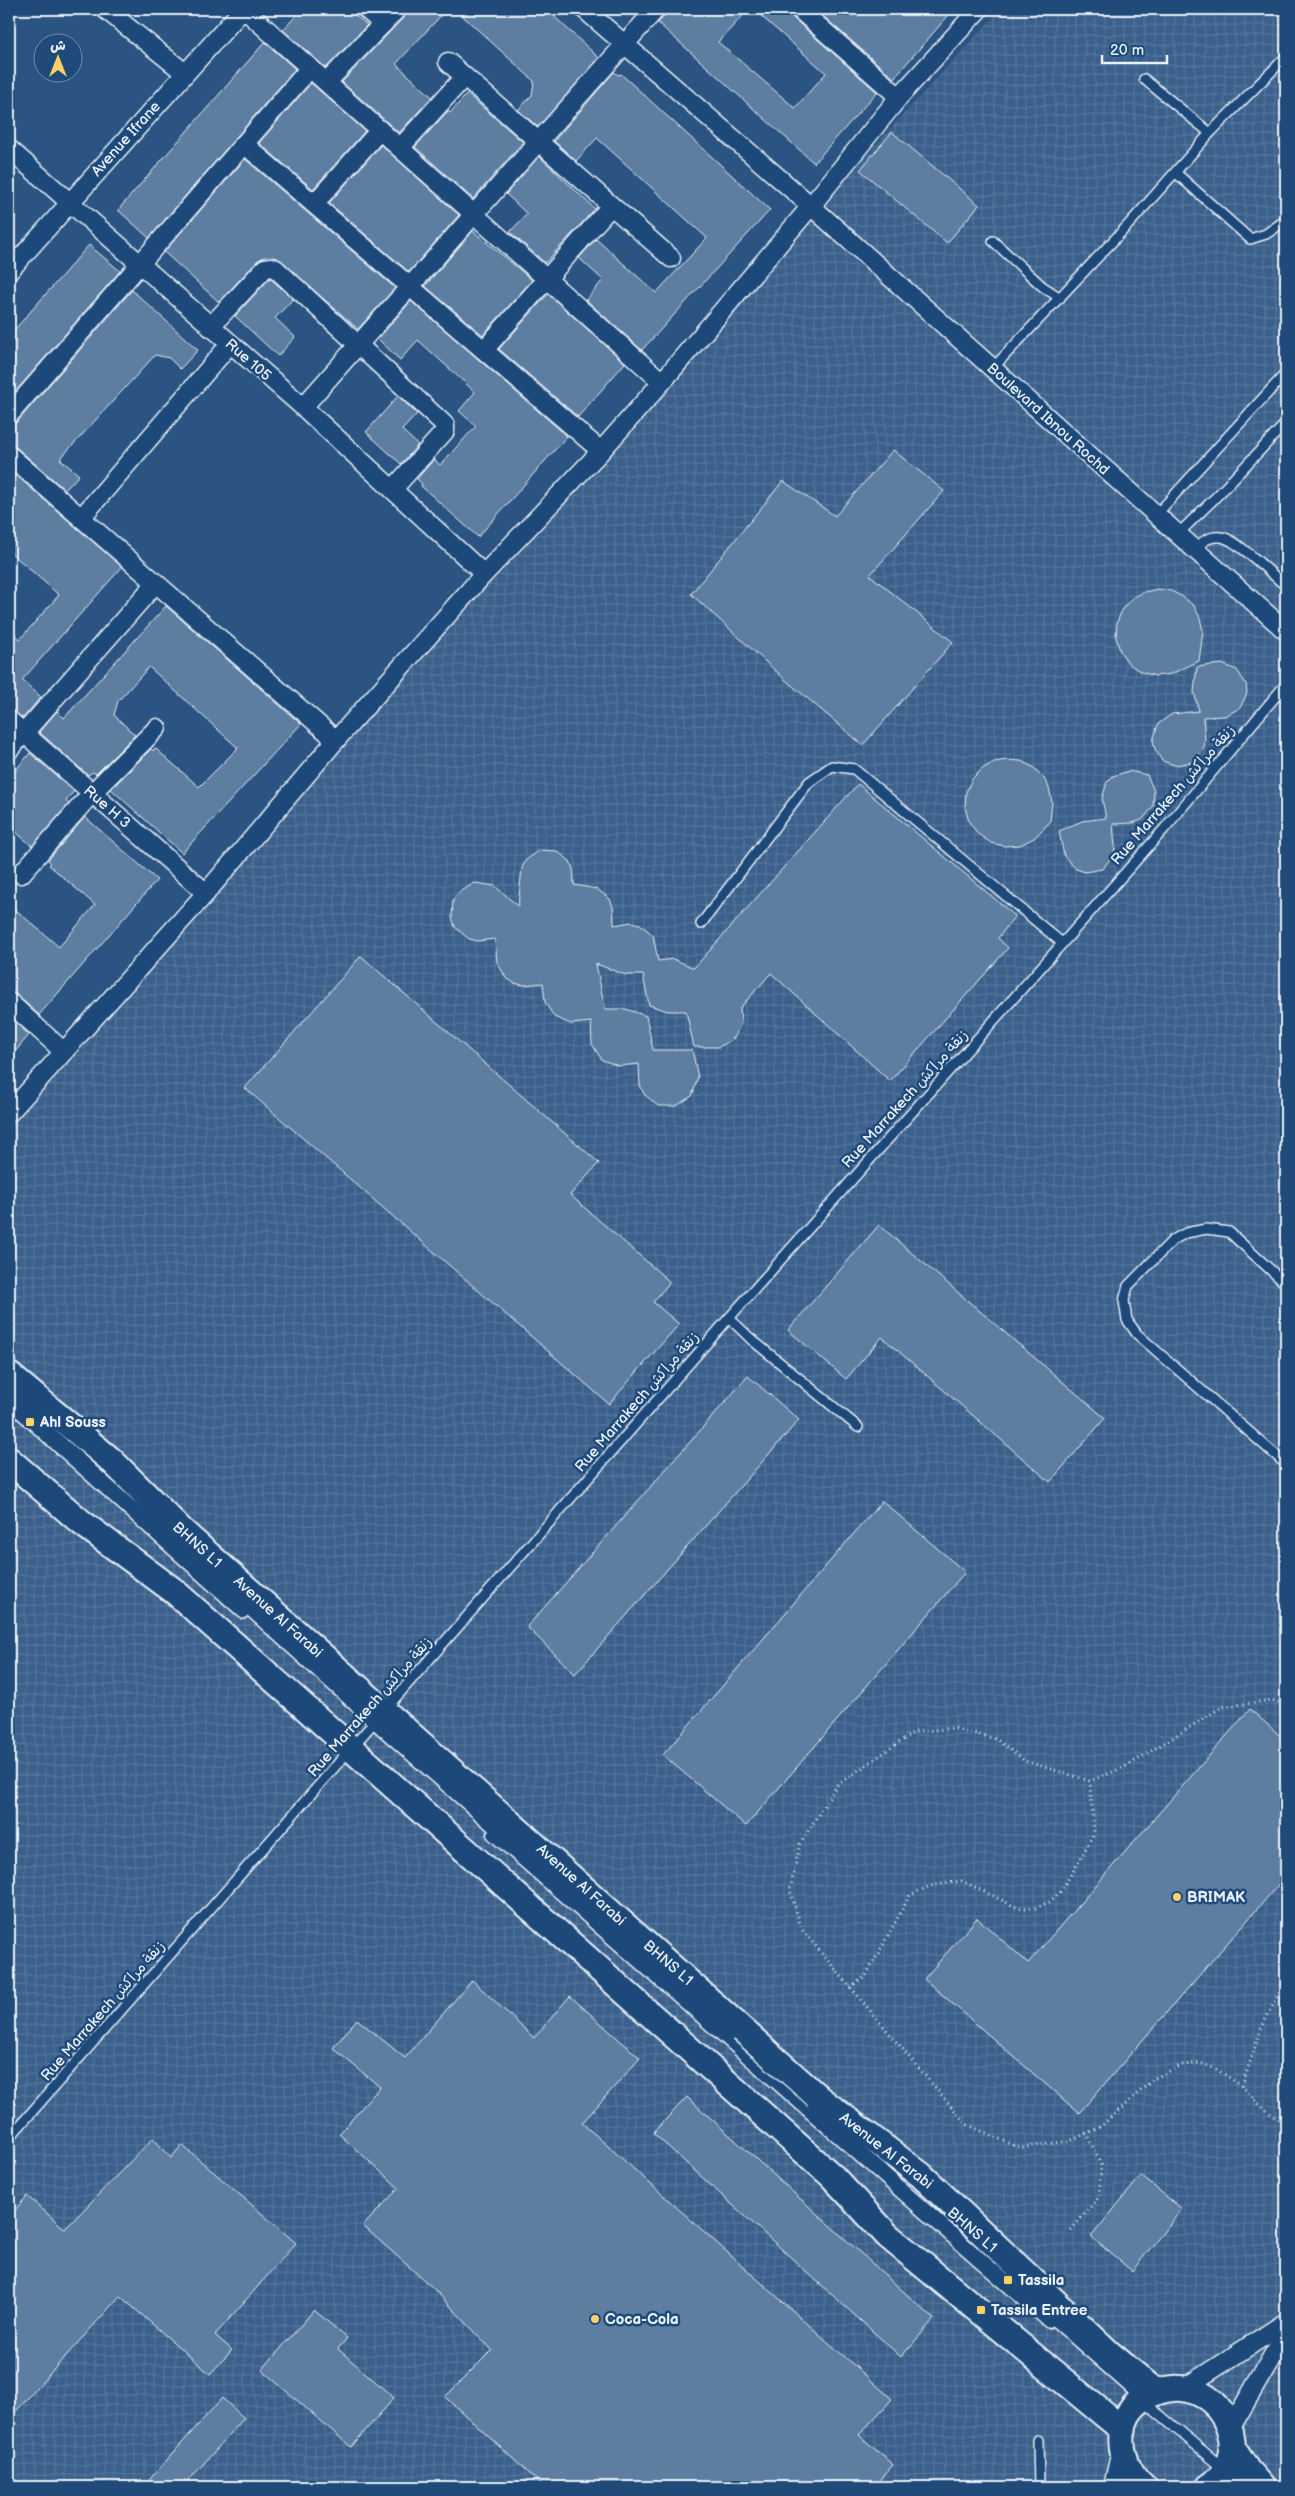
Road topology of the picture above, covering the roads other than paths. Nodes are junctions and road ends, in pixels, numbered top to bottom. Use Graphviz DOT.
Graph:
graph roads {
  1 [pos="105,9"];
  2 [pos="244,9"];
  3 [pos="366,9"];
  4 [pos="397,9"];
  5 [pos="584,9"];
  6 [pos="656,9"];
  7 [pos="799,9"];
  8 [pos="979,9"];
  9 [pos="383,24"];
  10 [pos="624,45"];
  11 [pos="1286,57"];
  12 [pos="448,62"];
  13 [pos="310,68"];
  14 [pos="185,73"];
  15 [pos="464,76"];
  16 [pos="1144,79"];
  17 [pos="326,82"];
  18 [pos="899,97"];
  19 [pos="380,130"];
  20 [pos="1210,133"];
  21 [pos="538,142"];
  22 [pos="244,144"];
  23 [pos="400,148"];
  24 [pos="9,149"];
  25 [pos="1176,173"];
  26 [pos="70,202"];
  27 [pos="314,204"];
  28 [pos="611,206"];
  29 [pos="811,206"];
  30 [pos="474,214"];
  31 [pos="1286,220"];
  32 [pos="993,240"];
  33 [pos="671,258"];
  34 [pos="140,264"];
  35 [pos="9,271"];
  36 [pos="546,279"];
  37 [pos="410,287"];
  38 [pos="1060,298"];
  39 [pos="210,327"];
  40 [pos="230,344"];
  41 [pos="358,344"];
  42 [pos="484,350"];
  43 [pos="992,369"];
  44 [pos="1286,372"];
  45 [pos="662,382"];
  46 [pos="303,407"];
  47 [pos="9,414"];
  48 [pos="1286,423"];
  49 [pos="601,451"];
  50 [pos="9,455"];
  51 [pos="393,489"];
  52 [pos="1156,515"];
  53 [pos="80,518"];
  54 [pos="1178,534"];
  55 [pos="1195,549"];
  56 [pos="484,574"];
  57 [pos="156,584"];
  58 [pos="1286,586"];
  59 [pos="1286,631"];
  60 [pos="1286,684"];
  61 [pos="9,720"];
  62 [pos="157,728"];
  63 [pos="24,733"];
  64 [pos="336,740"];
  65 [pos="9,750"];
  66 [pos="92,793"];
  67 [pos="21,874"];
  68 [pos="206,893"];
  69 [pos="701,924"];
  70 [pos="1062,943"];
  71 [pos="9,1002"];
  72 [pos="63,1051"];
  73 [pos="9,1113"];
  74 [pos="1286,1284"];
  75 [pos="729,1318"];
  76 [pos="9,1375"];
  77 [pos="9,1394"];
  78 [pos="9,1404"];
  79 [pos="858,1427"];
  80 [pos="9,1460"];
  81 [pos="1286,1464"];
  82 [pos="376,1721"];
  83 [pos="351,1749"];
  84 [pos="9,2138"];
  85 [pos="1286,2322"];
  86 [pos="1286,2333"];
  87 [pos="1184,2388"];
  88 [pos="1146,2398"];
  89 [pos="1122,2438"];
  90 [pos="1038,2440"];
  91 [pos="1226,2466"];
  92 [pos="1039,2487"];
  93 [pos="1113,2487"];
  94 [pos="1144,2487"];
  95 [pos="1246,2487"];
  96 [pos="1262,2487"];
  1 -- 14 [label="street"];
  2 -- 13 [label="street"];
  2 -- 14 [label="street, Avenue Ifrane"];
  3 -- 9 [label="street"];
  4 -- 9 [label="street"];
  5 -- 10 [label="street, Boulevard Ibnou Rochd"];
  6 -- 10 [label="street"];
  7 -- 18 [label="street"];
  8 -- 18 [label="street"];
  9 -- 17 [label="street"];
  10 -- 21 [label="street"];
  10 -- 29 [label="street, Boulevard Ibnou Rochd"];
  11 -- 20 [label="lane"];
  12 -- 15 [label="street"];
  13 -- 17 [label="street"];
  13 -- 22 [label="street"];
  14 -- 26 [label="street, Avenue Ifrane"];
  15 -- 21 [label="street"];
  15 -- 23 [label="street"];
  16 -- 20 [label="lane"];
  17 -- 19 [label="street"];
  18 -- 29 [label="street"];
  19 -- 23 [label="street"];
  19 -- 27 [label="street"];
  20 -- 25 [label="lane"];
  21 -- 28 [label="street"];
  21 -- 30 [label="street"];
  22 -- 27 [label="street"];
  22 -- 34 [label="street"];
  23 -- 30 [label="street"];
  24 -- 26 [label="street, Rue 105"];
  25 -- 31 [label="lane"];
  25 -- 38 [label="lane"];
  26 -- 34 [label="street, Rue 105"];
  26 -- 35 [label="street, Avenue Ifrane"];
  27 -- 37 [label="street"];
  28 -- 33 [label="street"];
  28 -- 36 [label="street"];
  29 -- 43 [label="street, Boulevard Ibnou Rochd"];
  29 -- 45 [label="street"];
  30 -- 36 [label="street"];
  30 -- 37 [label="street"];
  32 -- 38 [label="lane"];
  34 -- 39 [label="street, Rue 105"];
  34 -- 47 [label="street"];
  36 -- 42 [label="street"];
  36 -- 45 [label="street"];
  37 -- 41 [label="street"];
  37 -- 42 [label="street"];
  38 -- 43 [label="lane"];
  39 -- 40 [label="street, Rue 105"];
  39 -- 41 [label="street"];
  40 -- 46 [label="street, Rue 105"];
  40 -- 53 [label="street"];
  41 -- 46 [label="street"];
  41 -- 51 [label="street"];
  42 -- 49 [label="street"];
  43 -- 52 [label="street, Boulevard Ibnou Rochd"];
  44 -- 52 [label="lane"];
  45 -- 49 [label="street"];
  46 -- 51 [label="street, Rue 105"];
  48 -- 54 [label="lane"];
  49 -- 56 [label="street"];
  50 -- 53 [label="street"];
  51 -- 56 [label="street, Rue 105"];
  52 -- 54 [label="street, Boulevard Ibnou Rochd"];
  53 -- 57 [label="street"];
  54 -- 55 [label="street, Boulevard Ibnou Rochd"];
  55 -- 58 [label="lane"];
  55 -- 59 [label="street, Boulevard Ibnou Rochd"];
  56 -- 64 [label="street"];
  57 -- 63 [label="street"];
  57 -- 64 [label="street"];
  60 -- 70 [label="lane, Rue Marrakech زنقة مراكش"];
  61 -- 63 [label="street, Rue H 3"];
  62 -- 66 [label="street"];
  63 -- 65 [label="street"];
  63 -- 66 [label="street, Rue H 3"];
  64 -- 68 [label="street"];
  66 -- 67 [label="street"];
  66 -- 68 [label="street, Rue H 3"];
  68 -- 72 [label="street"];
  69 -- 70 [label="lane"];
  70 -- 75 [label="lane, Rue Marrakech زنقة مراكش"];
  71 -- 72 [label="street"];
  72 -- 73 [label="street"];
  74 -- 81 [label="lane"];
  75 -- 79 [label="lane"];
  75 -- 82 [label="lane, Rue Marrakech زنقة مراكش"];
  76 -- 82 [label="street, Avenue Al Farabi"];
  77 -- 82 [label="lane, BHNS L1"];
  78 -- 82 [label="lane, BHNS L1"];
  80 -- 83 [label="street"];
  82 -- 83 [label="lane, Rue Marrakech زنقة مراكش"];
  82 -- 88 [label="street, Avenue Al Farabi"];
  83 -- 84 [label="lane, Rue Marrakech زنقة مراكش"];
  83 -- 89 [label="street"];
  85 -- 87 [label="street"];
  86 -- 91 [label="street"];
  87 -- 88 [label="street"];
  87 -- 91 [label="street"];
  88 -- 89 [label="street"];
  88 -- 91 [label="lane"];
  89 -- 93 [label="street"];
  89 -- 94 [label="street"];
  90 -- 92 [label="lane"];
  91 -- 95 [label="lane"];
  91 -- 96 [label="street"];
}
